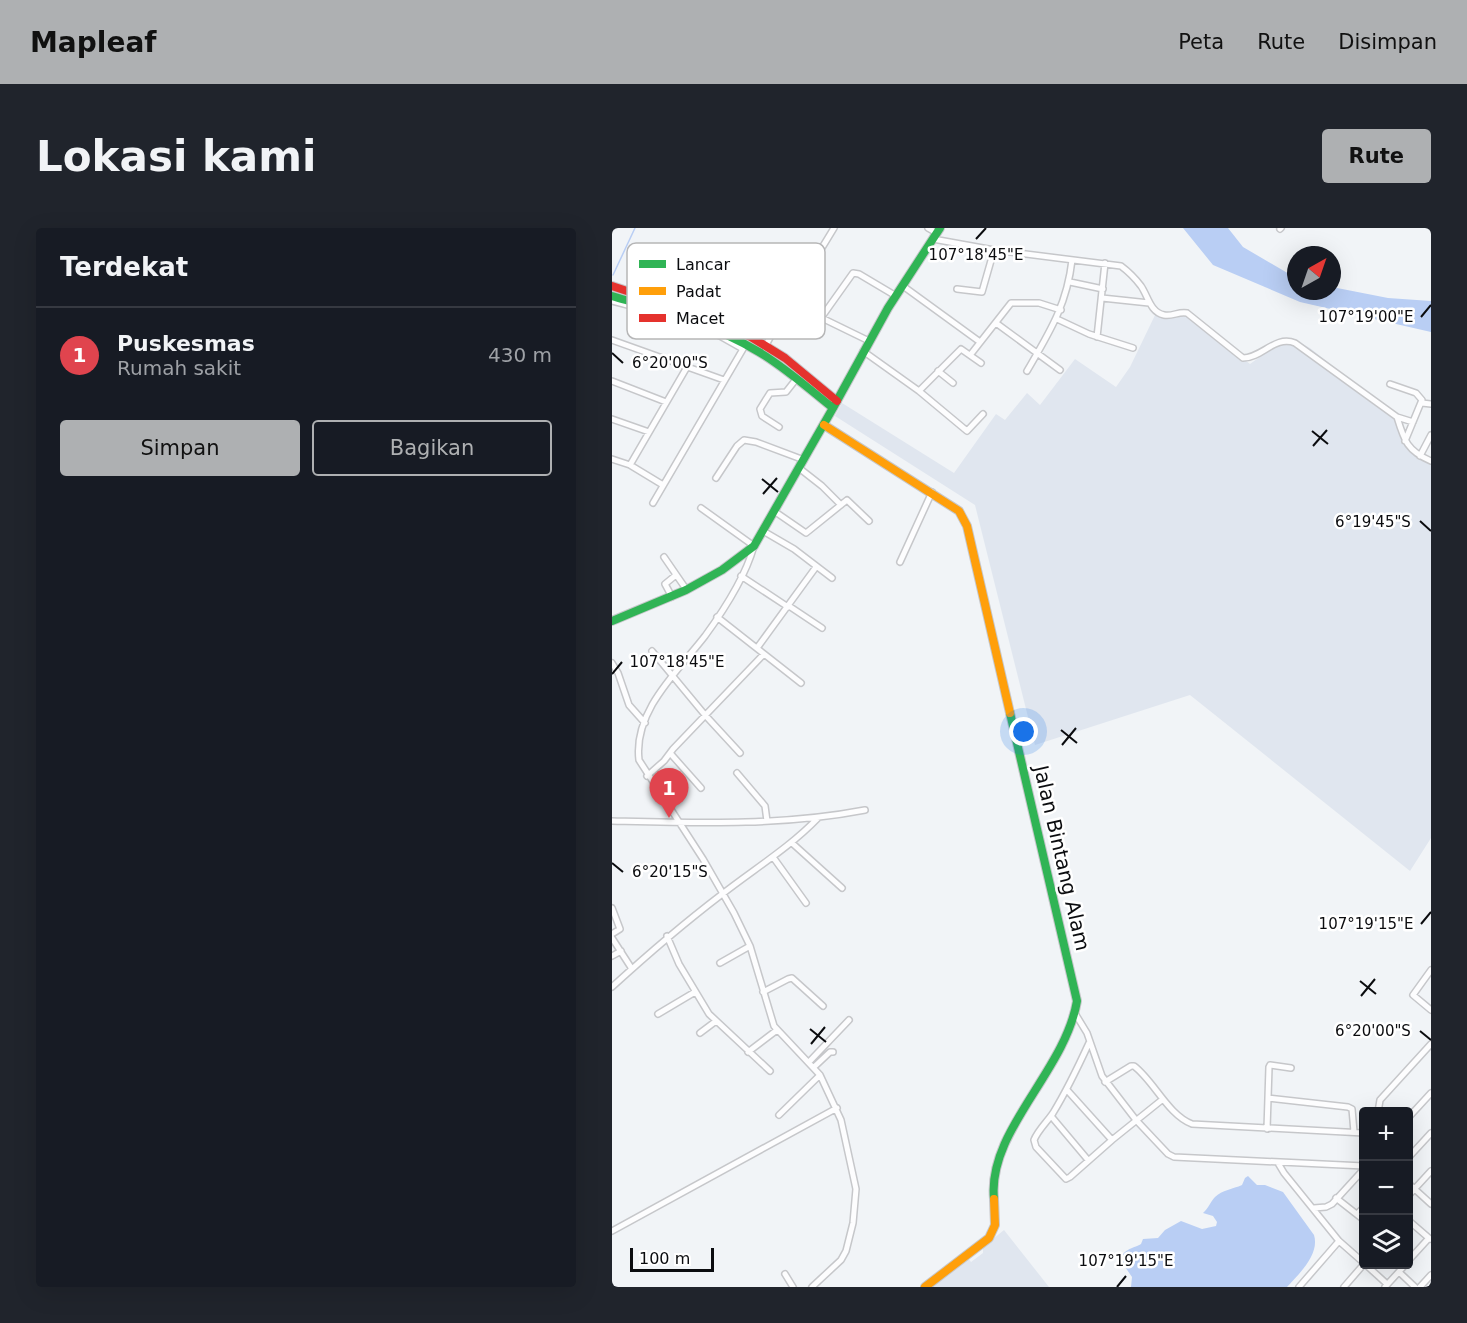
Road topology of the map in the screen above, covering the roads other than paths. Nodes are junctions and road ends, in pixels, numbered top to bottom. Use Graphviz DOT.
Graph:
graph roads {
  1 [pos="834,228"];
  2 [pos="928,228"];
  3 [pos="937,233"];
  4 [pos="825,243"];
  5 [pos="994,250"];
  6 [pos="1072,260"];
  7 [pos="1105,263"];
  8 [pos="1070,282"];
  9 [pos="612,286"];
  10 [pos="903,286"];
  11 [pos="957,289"];
  12 [pos="1103,289"];
  13 [pos="627,291"];
  14 [pos="896,296"];
  15 [pos="1102,298"];
  16 [pos="1149,303"];
  17 [pos="1061,310"];
  18 [pos="825,312"];
  19 [pos="1057,319"];
  20 [pos="825,320"];
  21 [pos="996,323"];
  22 [pos="1097,336"];
  23 [pos="728,339"];
  24 [pos="749,339"];
  25 [pos="756,339"];
  26 [pos="769,339"];
  27 [pos="612,340"];
  28 [pos="869,340"];
  29 [pos="980,342"];
  30 [pos="766,345"];
  31 [pos="744,346"];
  32 [pos="1133,348"];
  33 [pos="863,351"];
  34 [pos="971,354"];
  35 [pos="1037,354"];
  36 [pos="981,363"];
  37 [pos="687,367"];
  38 [pos="1060,370"];
  39 [pos="938,371"];
  40 [pos="1027,371"];
  41 [pos="797,378"];
  42 [pos="724,380"];
  43 [pos="612,381"];
  44 [pos="953,383"];
  45 [pos="1390,384"];
  46 [pos="919,391"];
  47 [pos="666,402"];
  48 [pos="1422,402"];
  49 [pos="1431,404"];
  50 [pos="835,405"];
  51 [pos="983,414"];
  52 [pos="1397,417"];
  53 [pos="612,419"];
  54 [pos="1413,422"];
  55 [pos="824,424"];
  56 [pos="779,428"];
  57 [pos="649,432"];
  58 [pos="1431,435"];
  59 [pos="1405,441"];
  60 [pos="1420,456"];
  61 [pos="612,459"];
  62 [pos="804,460"];
  63 [pos="1431,461"];
  64 [pos="630,465"];
  65 [pos="799,468"];
  66 [pos="716,478"];
  67 [pos="663,485"];
  68 [pos="932,492"];
  69 [pos="653,503"];
  70 [pos="841,505"];
  71 [pos="701,508"];
  72 [pos="774,511"];
  73 [pos="869,521"];
  74 [pos="763,531"];
  75 [pos="754,546"];
  76 [pos="664,557"];
  77 [pos="900,562"];
  78 [pos="816,567"];
  79 [pos="676,575"];
  80 [pos="741,576"];
  81 [pos="832,578"];
  82 [pos="686,590"];
  83 [pos="672,597"];
  84 [pos="788,607"];
  85 [pos="717,617"];
  86 [pos="612,621"];
  87 [pos="822,628"];
  88 [pos="757,648"];
  89 [pos="652,651"];
  90 [pos="764,654"];
  91 [pos="612,663"];
  92 [pos="672,675"];
  93 [pos="801,683"];
  94 [pos="705,715"];
  95 [pos="645,723"];
  96 [pos="670,753"];
  97 [pos="740,753"];
  98 [pos="737,773"];
  99 [pos="647,776"];
  100 [pos="701,788"];
  101 [pos="865,810"];
  102 [pos="818,818"];
  103 [pos="612,821"];
  104 [pos="767,821"];
  105 [pos="679,822"];
  106 [pos="792,843"];
  107 [pos="773,857"];
  108 [pos="842,888"];
  109 [pos="723,893"];
  110 [pos="806,903"];
  111 [pos="612,908"];
  112 [pos="612,936"];
  113 [pos="667,936"];
  114 [pos="750,946"];
  115 [pos="621,951"];
  116 [pos="612,956"];
  117 [pos="720,963"];
  118 [pos="632,969"];
  119 [pos="1430,974"];
  120 [pos="612,987"];
  121 [pos="695,992"];
  122 [pos="763,992"];
  123 [pos="823,1006"];
  124 [pos="1431,1010"];
  125 [pos="658,1014"];
  126 [pos="1076,1015"];
  127 [pos="849,1020"];
  128 [pos="716,1021"];
  129 [pos="777,1030"];
  130 [pos="700,1033"];
  131 [pos="1089,1043"];
  132 [pos="1431,1044"];
  133 [pos="748,1052"];
  134 [pos="834,1052"];
  135 [pos="812,1064"];
  136 [pos="1291,1068"];
  137 [pos="770,1071"];
  138 [pos="820,1075"];
  139 [pos="1105,1082"];
  140 [pos="1067,1090"];
  141 [pos="1431,1093"];
  142 [pos="1268,1098"];
  143 [pos="1163,1099"];
  144 [pos="1379,1107"];
  145 [pos="837,1108"];
  146 [pos="1413,1113"];
  147 [pos="779,1115"];
  148 [pos="1051,1116"];
  149 [pos="1136,1120"];
  150 [pos="1267,1129"];
  151 [pos="1354,1132"];
  152 [pos="1359,1132"];
  153 [pos="1431,1133"];
  154 [pos="1112,1140"];
  155 [pos="1413,1153"];
  156 [pos="1088,1161"];
  157 [pos="1278,1163"];
  158 [pos="1359,1168"];
  159 [pos="1431,1171"];
  160 [pos="1359,1173"];
  161 [pos="1414,1189"];
  162 [pos="1336,1198"];
  163 [pos="1431,1204"];
  164 [pos="1314,1208"];
  165 [pos="1357,1214"];
  166 [pos="1413,1224"];
  167 [pos="612,1231"];
  168 [pos="1430,1239"];
  169 [pos="1339,1241"];
  170 [pos="1413,1257"];
  171 [pos="1359,1259"];
  172 [pos="1360,1269"];
  173 [pos="1369,1269"];
  174 [pos="1402,1269"];
  175 [pos="1399,1272"];
  176 [pos="785,1274"];
  177 [pos="1431,1275"];
  178 [pos="1386,1286"];
  179 [pos="793,1287"];
  180 [pos="812,1287"];
  181 [pos="925,1287"];
  182 [pos="1299,1287"];
  183 [pos="1344,1287"];
  184 [pos="1415,1287"];
  185 [pos="1419,1287"];
  1 -- 4 [label="street"];
  2 -- 3 [label="street"];
  3 -- 5 [label="street"];
  3 -- 10 [label="main road"];
  5 -- 6 [label="street"];
  5 -- 11 [label="street"];
  6 -- 7 [label="street"];
  6 -- 8 [label="street"];
  7 -- 12 [label="street"];
  7 -- 16 [label="street"];
  8 -- 12 [label="street"];
  8 -- 17 [label="street"];
  9 -- 13 [label="main road"];
  10 -- 14 [label="main road"];
  10 -- 29 [label="street"];
  12 -- 15 [label="street"];
  14 -- 18 [label="street"];
  14 -- 28 [label="main road"];
  15 -- 16 [label="street"];
  15 -- 22 [label="street"];
  16 -- 52 [label="street"];
  17 -- 19 [label="street"];
  17 -- 21 [label="street"];
  19 -- 22 [label="street"];
  19 -- 35 [label="street"];
  20 -- 28 [label="street"];
  21 -- 29 [label="street"];
  21 -- 35 [label="street"];
  22 -- 32 [label="street"];
  23 -- 31 [label="main road"];
  24 -- 31 [label="street"];
  25 -- 30 [label="main road"];
  26 -- 30 [label="street"];
  27 -- 37 [label="street"];
  28 -- 33 [label="main road"];
  29 -- 34 [label="street"];
  30 -- 50 [label="main road"];
  31 -- 41 [label="main road"];
  31 -- 42 [label="street"];
  33 -- 46 [label="street"];
  33 -- 50 [label="main road"];
  34 -- 36 [label="street"];
  34 -- 39 [label="street"];
  35 -- 38 [label="street"];
  35 -- 40 [label="street"];
  37 -- 42 [label="street"];
  37 -- 47 [label="street"];
  39 -- 44 [label="street"];
  39 -- 46 [label="street"];
  41 -- 50 [label="main road"];
  41 -- 56 [label="street"];
  42 -- 67 [label="street"];
  43 -- 47 [label="street"];
  45 -- 48 [label="street"];
  46 -- 51 [label="street"];
  47 -- 57 [label="street"];
  48 -- 49 [label="street"];
  48 -- 54 [label="street"];
  50 -- 55 [label="main road"];
  52 -- 54 [label="street"];
  52 -- 59 [label="street"];
  53 -- 57 [label="street"];
  54 -- 59 [label="street"];
  55 -- 62 [label="main road"];
  55 -- 68 [label="main road, Jalan Bintang Alam"];
  57 -- 64 [label="street"];
  58 -- 60 [label="street"];
  59 -- 60 [label="street"];
  60 -- 63 [label="street"];
  61 -- 64 [label="street"];
  62 -- 65 [label="main road"];
  62 -- 66 [label="street"];
  64 -- 67 [label="street"];
  65 -- 70 [label="street"];
  65 -- 72 [label="main road"];
  67 -- 69 [label="street"];
  68 -- 77 [label="street"];
  68 -- 126 [label="main road, Jalan Bintang Alam"];
  70 -- 72 [label="street"];
  70 -- 73 [label="street"];
  71 -- 75 [label="street"];
  72 -- 74 [label="main road"];
  74 -- 75 [label="main road"];
  74 -- 78 [label="street"];
  75 -- 80 [label="street"];
  75 -- 82 [label="main road"];
  76 -- 79 [label="street"];
  78 -- 81 [label="street"];
  78 -- 84 [label="street"];
  79 -- 82 [label="street"];
  79 -- 83 [label="street"];
  80 -- 84 [label="street"];
  80 -- 85 [label="street"];
  82 -- 83 [label="main road"];
  83 -- 86 [label="main road"];
  84 -- 87 [label="street"];
  84 -- 88 [label="street"];
  85 -- 88 [label="street"];
  85 -- 92 [label="street"];
  88 -- 90 [label="street"];
  89 -- 92 [label="street"];
  90 -- 93 [label="street"];
  90 -- 94 [label="street"];
  91 -- 95 [label="street"];
  92 -- 94 [label="street"];
  92 -- 95 [label="street"];
  94 -- 96 [label="street"];
  94 -- 97 [label="street"];
  95 -- 99 [label="street"];
  96 -- 99 [label="street"];
  96 -- 100 [label="street"];
  98 -- 104 [label="street"];
  99 -- 105 [label="street"];
  101 -- 102 [label="street"];
  102 -- 104 [label="street"];
  102 -- 106 [label="street"];
  103 -- 105 [label="street"];
  104 -- 105 [label="street"];
  105 -- 109 [label="street"];
  106 -- 107 [label="street"];
  106 -- 108 [label="street"];
  107 -- 109 [label="street"];
  107 -- 110 [label="street"];
  109 -- 113 [label="street"];
  109 -- 114 [label="street"];
  111 -- 112 [label="street"];
  112 -- 115 [label="street"];
  113 -- 118 [label="street"];
  113 -- 121 [label="street"];
  114 -- 117 [label="street"];
  114 -- 122 [label="street"];
  115 -- 116 [label="street"];
  115 -- 118 [label="street"];
  118 -- 120 [label="street"];
  119 -- 124 [label="street"];
  121 -- 125 [label="street"];
  121 -- 128 [label="street"];
  122 -- 123 [label="street"];
  122 -- 129 [label="street"];
  126 -- 131 [label="street, Jalan Bintang Alam"];
  126 -- 181 [label="main road"];
  127 -- 135 [label="street"];
  128 -- 130 [label="street"];
  128 -- 133 [label="street"];
  129 -- 133 [label="street"];
  129 -- 135 [label="street"];
  131 -- 139 [label="street, Jalan Bintang Alam"];
  131 -- 140 [label="street"];
  132 -- 144 [label="street"];
  133 -- 137 [label="street"];
  134 -- 135 [label="street"];
  135 -- 138 [label="street"];
  136 -- 142 [label="street"];
  138 -- 145 [label="street"];
  138 -- 147 [label="street"];
  139 -- 143 [label="street"];
  139 -- 149 [label="street, Jalan Bintang Alam"];
  140 -- 148 [label="street"];
  140 -- 154 [label="street"];
  141 -- 146 [label="street"];
  142 -- 150 [label="street"];
  142 -- 151 [label="street"];
  143 -- 149 [label="street"];
  143 -- 150 [label="street"];
  145 -- 167 [label="street"];
  145 -- 180 [label="street"];
  148 -- 156 [label="street"];
  148 -- 156 [label="street"];
  149 -- 154 [label="street"];
  149 -- 157 [label="street, Jalan Bintang Alam"];
  150 -- 151 [label="street"];
  151 -- 152 [label="street"];
  153 -- 155 [label="street"];
  154 -- 156 [label="street"];
  157 -- 158 [label="street, Jalan Bintang Alam"];
  157 -- 164 [label="street"];
  159 -- 161 [label="street"];
  160 -- 162 [label="street"];
  161 -- 163 [label="street"];
  162 -- 164 [label="street"];
  162 -- 165 [label="street"];
  164 -- 169 [label="street"];
  166 -- 168 [label="street"];
  168 -- 170 [label="street"];
  169 -- 171 [label="street"];
  169 -- 182 [label="street"];
  172 -- 183 [label="street"];
  173 -- 178 [label="street"];
  174 -- 175 [label="street"];
  175 -- 178 [label="street"];
  175 -- 184 [label="street"];
  176 -- 179 [label="street"];
  177 -- 185 [label="street"];
}
